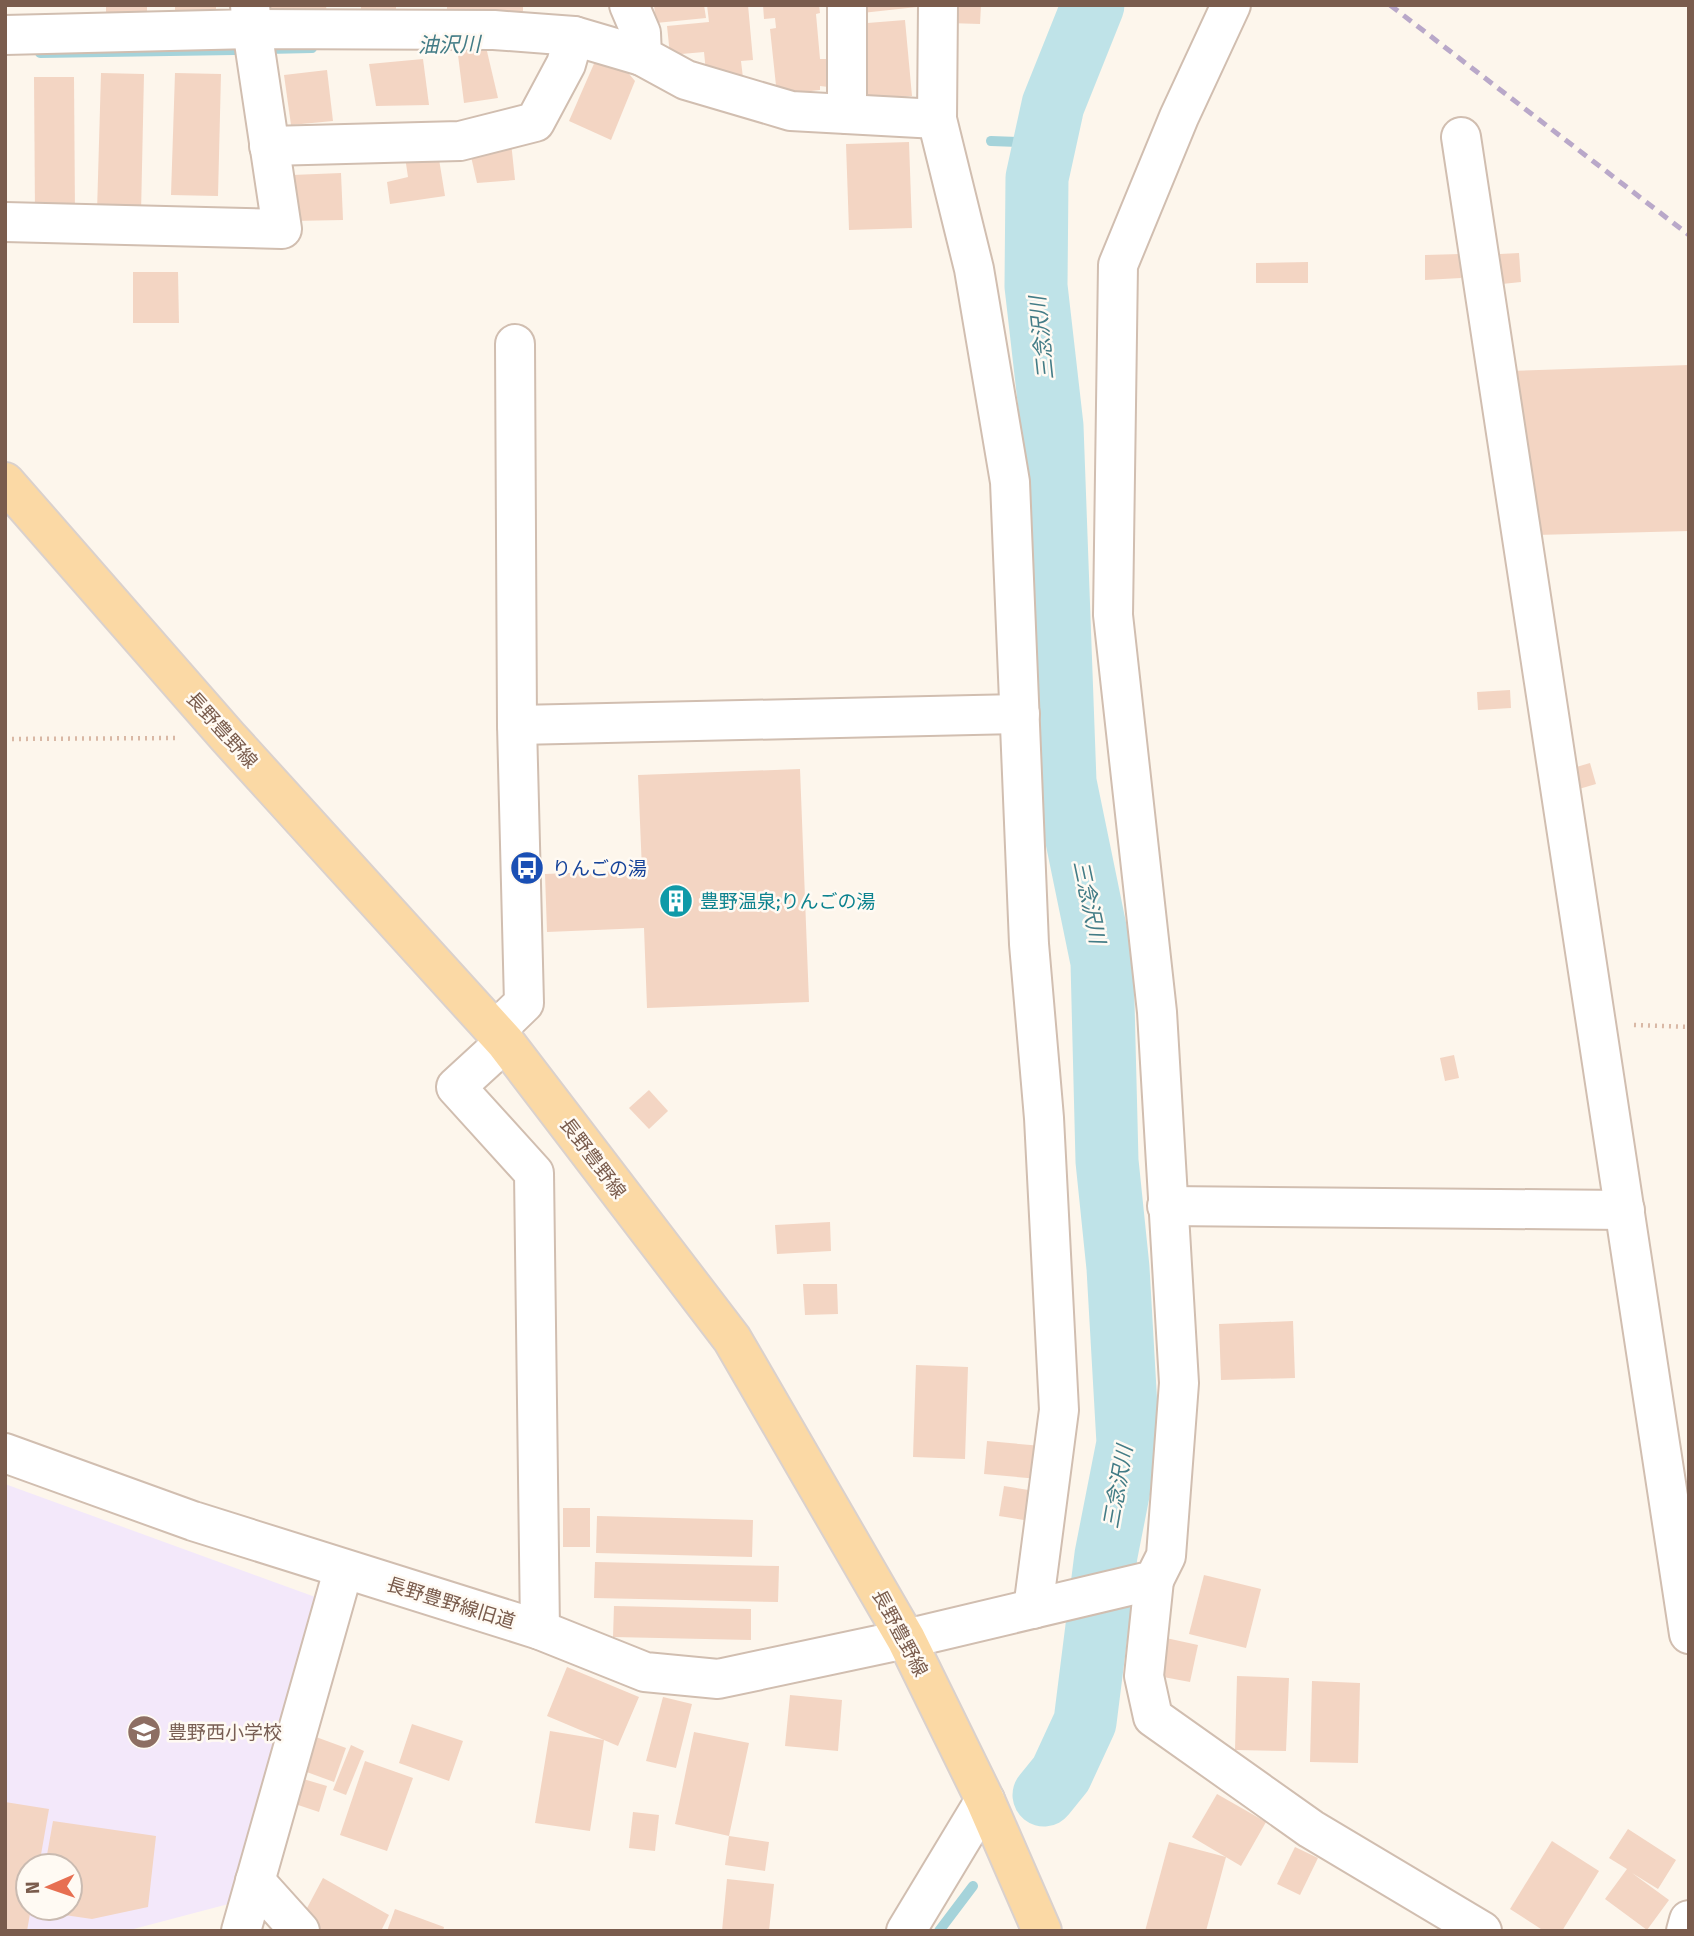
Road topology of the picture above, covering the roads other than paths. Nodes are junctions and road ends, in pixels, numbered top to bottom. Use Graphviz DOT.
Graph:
graph roads {
  1 [pos="629,5"];
  2 [pos="847,5"];
  3 [pos="939,5"];
  4 [pos="1231,5"];
  5 [pos="251,17"];
  6 [pos="431,17"];
  7 [pos="5,35"];
  8 [pos="571,49"];
  9 [pos="642,56"];
  10 [pos="847,114"];
  11 [pos="936,119"];
  12 [pos="1461,137"];
  13 [pos="269,146"];
  14 [pos="5,222"];
  15 [pos="515,344"];
  16 [pos="5,482"];
  17 [pos="1020,714"];
  18 [pos="517,725"];
  19 [pos="500,1036"];
  20 [pos="1167,1206"];
  21 [pos="1625,1210"];
  22 [pos="5,1453"];
  23 [pos="343,1571"];
  24 [pos="1140,1583"];
  25 [pos="1047,1606"];
  26 [pos="540,1630"];
  27 [pos="1689,1634"];
  28 [pos="906,1639"];
  29 [pos="985,1800"];
  30 [pos="255,1881"];
  31 [pos="1689,1920"];
  32 [pos="241,1931"];
  33 [pos="300,1931"];
  34 [pos="906,1931"];
  35 [pos="1042,1931"];
  36 [pos="1482,1931"];
  37 [pos="1686,1931"];
  1 -- 9 [label="street"];
  2 -- 10 [label="street"];
  3 -- 11 [label="street"];
  4 -- 20 [label="street"];
  5 -- 6 [label="street"];
  5 -- 7 [label="street"];
  5 -- 13 [label="street"];
  6 -- 8 [label="street"];
  8 -- 9 [label="street"];
  8 -- 13 [label="street"];
  9 -- 10 [label="street"];
  10 -- 11 [label="street"];
  11 -- 17 [label="street"];
  12 -- 21 [label="street"];
  13 -- 14 [label="street"];
  15 -- 18 [label="street"];
  16 -- 19 [label="main road, 長野豊野線"];
  17 -- 18 [label="street"];
  17 -- 25 [label="street"];
  18 -- 19 [label="street"];
  19 -- 26 [label="street"];
  19 -- 28 [label="main road, 長野豊野線"];
  20 -- 21 [label="street"];
  20 -- 24 [label="street"];
  21 -- 27 [label="street"];
  22 -- 23 [label="street, 長野豊野線旧道"];
  23 -- 26 [label="street, 長野豊野線旧道"];
  23 -- 30 [label="street"];
  24 -- 25 [label="street, 長野豊野線旧道"];
  24 -- 36 [label="street"];
  25 -- 28 [label="street, 長野豊野線旧道"];
  26 -- 28 [label="street, 長野豊野線旧道"];
  28 -- 29 [label="main road, 長野豊野線"];
  29 -- 34 [label="street"];
  29 -- 35 [label="main road, 長野豊野線"];
  30 -- 32 [label="street"];
  30 -- 33 [label="street"];
  31 -- 37 [label="street"];
}
